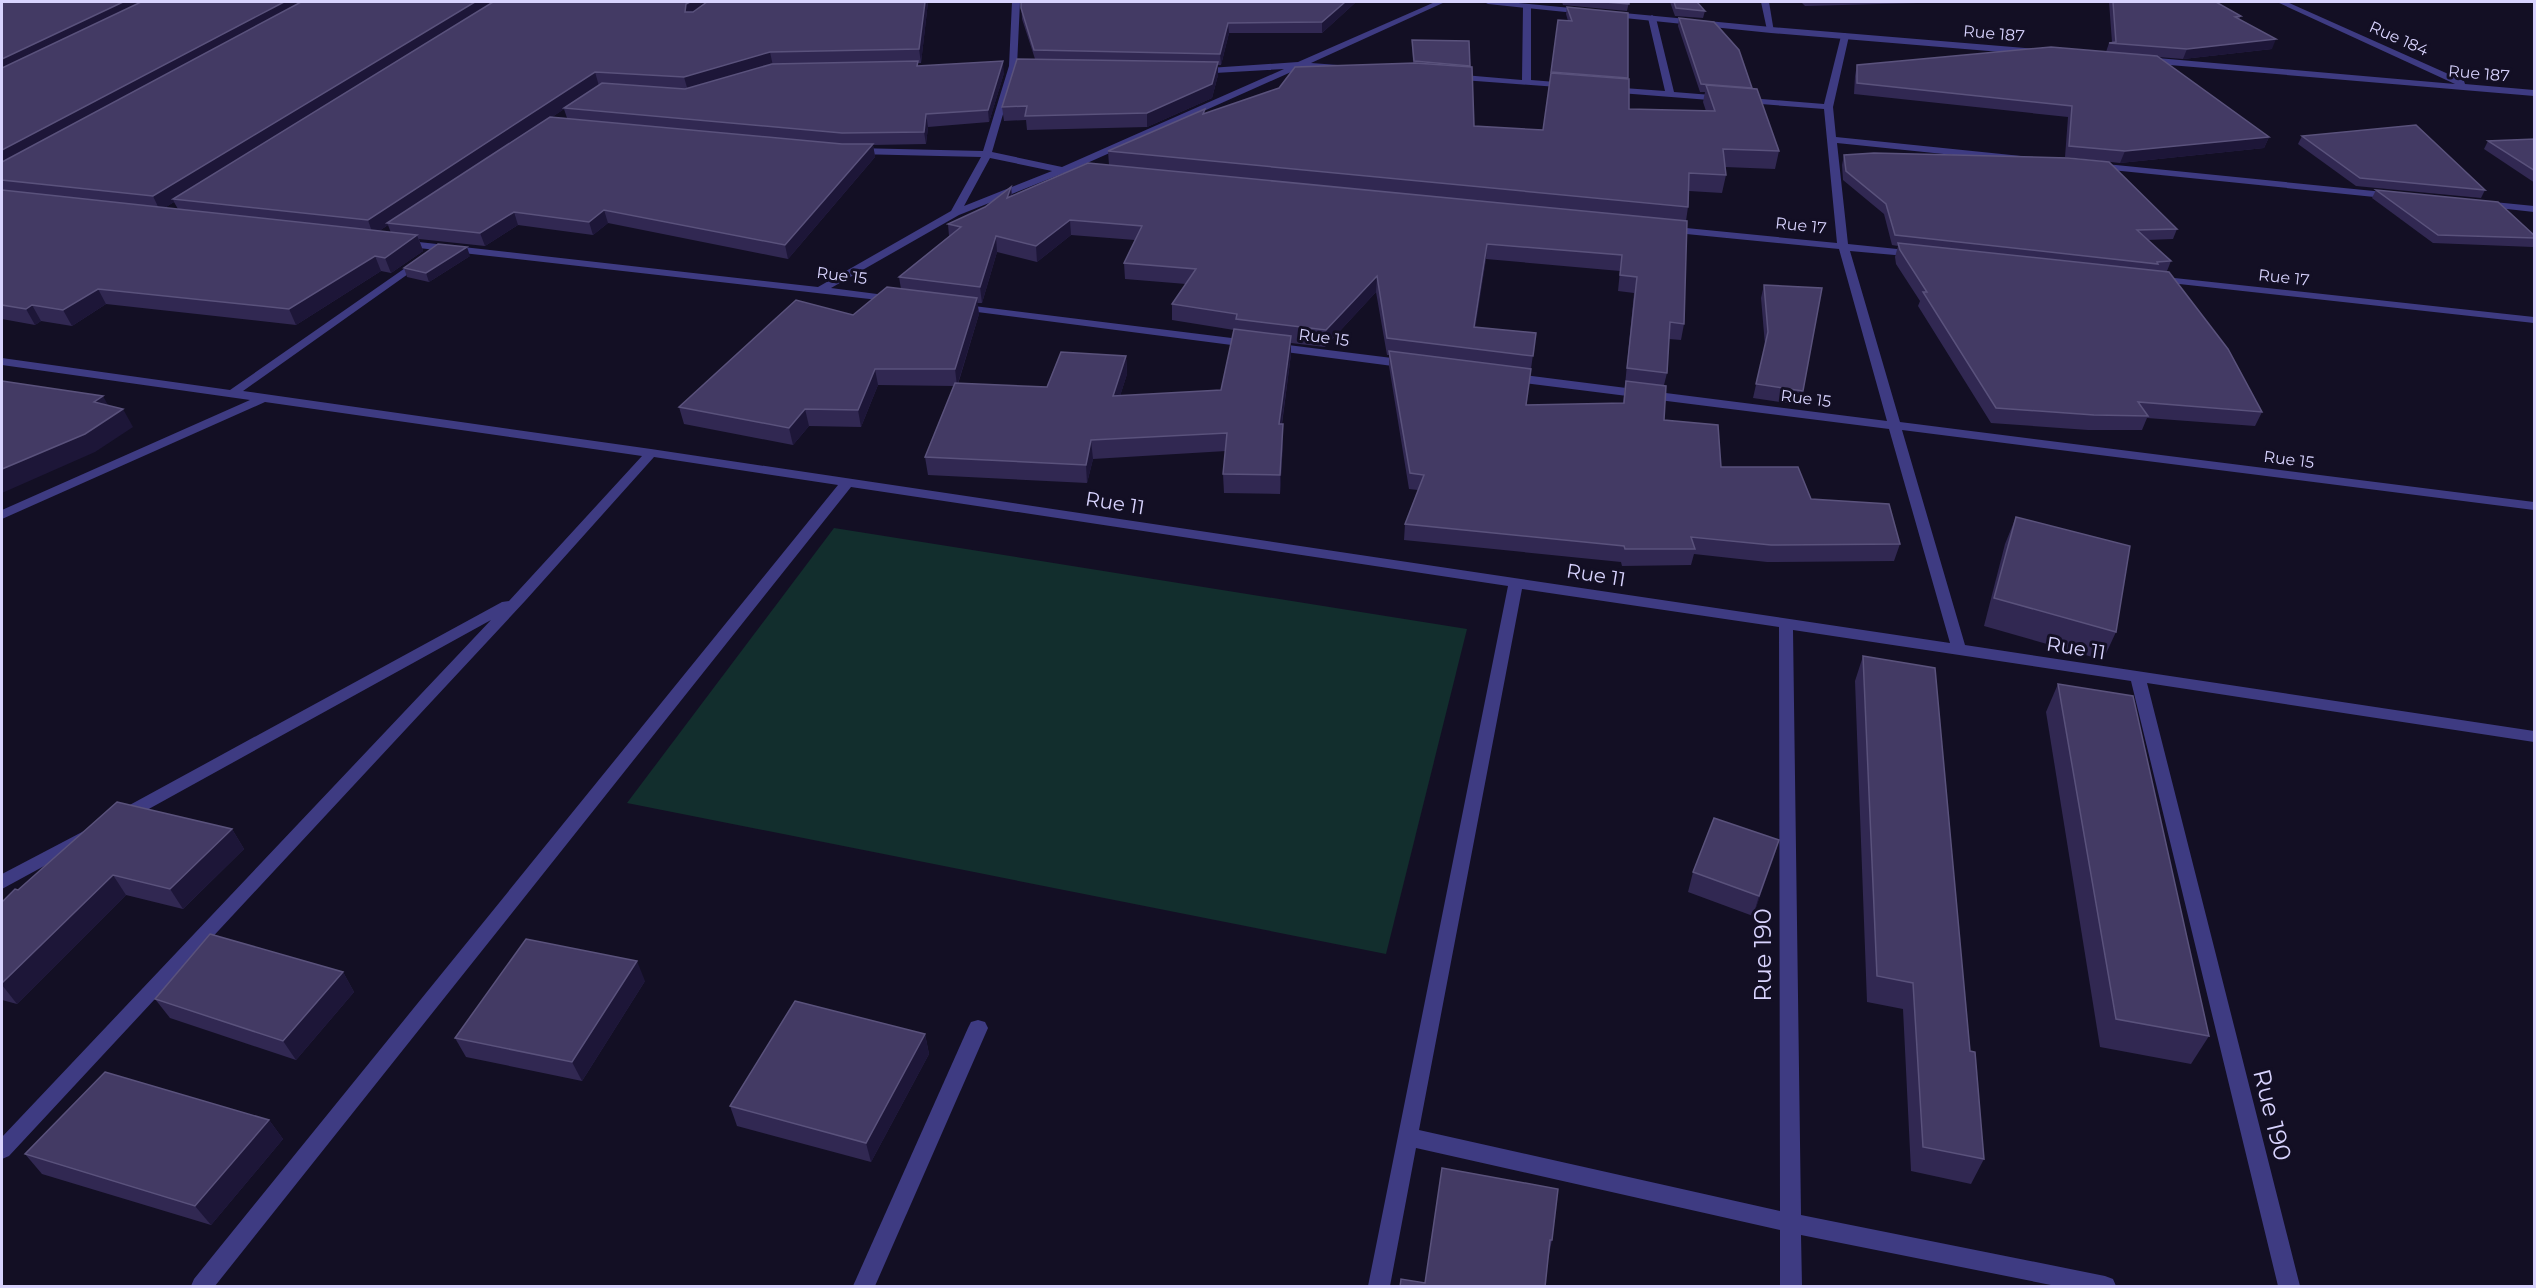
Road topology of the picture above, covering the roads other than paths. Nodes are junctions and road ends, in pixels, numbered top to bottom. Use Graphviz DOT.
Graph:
graph roads {
  1 [pos="1016,2"];
  2 [pos="1441,2"];
  3 [pos="1488,2"];
  4 [pos="1765,2"];
  5 [pos="2281,2"];
  6 [pos="1527,6"];
  7 [pos="1652,18"];
  8 [pos="1771,30"];
  9 [pos="1845,36"];
  10 [pos="2046,52"];
  11 [pos="2140,60"];
  12 [pos="1298,65"];
  13 [pos="1001,66"];
  14 [pos="1013,66"];
  15 [pos="1025,66"];
  16 [pos="1344,68"];
  17 [pos="1181,71"];
  18 [pos="1446,77"];
  19 [pos="1526,83"];
  20 [pos="1574,87"];
  21 [pos="2471,87"];
  22 [pos="1598,89"];
  23 [pos="2535,93"];
  24 [pos="1670,95"];
  25 [pos="1828,107"];
  26 [pos="1833,140"];
  27 [pos="844,151"];
  28 [pos="987,154"];
  29 [pos="2034,160"];
  30 [pos="2082,165"];
  31 [pos="1063,170"];
  32 [pos="1098,173"];
  33 [pos="2402,196"];
  34 [pos="2472,203"];
  35 [pos="2535,209"];
  36 [pos="955,213"];
  37 [pos="1654,228"];
  38 [pos="387,242"];
  39 [pos="1843,246"];
  40 [pos="439,247"];
  41 [pos="1926,255"];
  42 [pos="2141,278"];
  43 [pos="822,289"];
  44 [pos="904,300"];
  45 [pos="940,304"];
  46 [pos="2535,320"];
  47 [pos="4,363"];
  48 [pos="1423,366"];
  49 [pos="1494,375"];
  50 [pos="230,395"];
  51 [pos="262,399"];
  52 [pos="1894,426"];
  53 [pos="651,453"];
  54 [pos="847,483"];
  55 [pos="2535,506"];
  56 [pos="2,515"];
  57 [pos="1516,583"];
  58 [pos="520,598"];
  59 [pos="1786,624"];
  60 [pos="1959,650"];
  61 [pos="2138,677"];
  62 [pos="2535,736"];
  63 [pos="2,882"];
  64 [pos="978,1028"];
  65 [pos="1409,1137"];
  66 [pos="2,1150"];
  67 [pos="1791,1223"];
  68 [pos="202,1287"];
  69 [pos="864,1287"];
  70 [pos="1379,1287"];
  71 [pos="1791,1287"];
  72 [pos="2104,1287"];
  73 [pos="2289,1287"];
  1 -- 14 [label="street"];
  2 -- 12 [label="street"];
  3 -- 6 [label="street, Rue 187"];
  4 -- 8 [label="street"];
  5 -- 21 [label="street, Rue 184"];
  6 -- 7 [label="street, Rue 187"];
  6 -- 19 [label="street"];
  7 -- 8 [label="street, Rue 187"];
  7 -- 24 [label="street"];
  8 -- 9 [label="street, Rue 187"];
  9 -- 10 [label="street, Rue 187"];
  9 -- 25 [label="street"];
  11 -- 21 [label="street, Rue 187"];
  12 -- 16 [label="street"];
  12 -- 17 [label="street"];
  12 -- 31 [label="street"];
  13 -- 14 [label="street"];
  14 -- 15 [label="street"];
  14 -- 28 [label="street"];
  18 -- 19 [label="street"];
  19 -- 20 [label="street"];
  21 -- 23 [label="street, Rue 187"];
  22 -- 24 [label="street"];
  24 -- 25 [label="street"];
  25 -- 26 [label="street"];
  26 -- 29 [label="street"];
  26 -- 39 [label="street"];
  27 -- 28 [label="street"];
  28 -- 31 [label="street"];
  28 -- 36 [label="street"];
  30 -- 33 [label="street"];
  31 -- 32 [label="street"];
  31 -- 36 [label="street"];
  34 -- 35 [label="street"];
  36 -- 43 [label="street"];
  37 -- 39 [label="street, Rue 17"];
  38 -- 40 [label="street, Rue 15"];
  39 -- 41 [label="street, Rue 17"];
  39 -- 52 [label="street"];
  40 -- 43 [label="street, Rue 15"];
  40 -- 50 [label="street"];
  42 -- 46 [label="street, Rue 17"];
  43 -- 44 [label="street, Rue 15"];
  45 -- 48 [label="street, Rue 15"];
  47 -- 50 [label="street, Rue 11"];
  49 -- 52 [label="street, Rue 15"];
  50 -- 51 [label="street, Rue 11"];
  51 -- 53 [label="street, Rue 11"];
  51 -- 56 [label="street"];
  52 -- 55 [label="street, Rue 15"];
  52 -- 60 [label="street"];
  53 -- 54 [label="street, Rue 11"];
  53 -- 58 [label="street"];
  54 -- 57 [label="street, Rue 11"];
  54 -- 68 [label="street"];
  57 -- 59 [label="street, Rue 11"];
  57 -- 65 [label="street"];
  58 -- 63 [label="street"];
  58 -- 66 [label="street"];
  59 -- 60 [label="street, Rue 11"];
  59 -- 67 [label="street, Rue 190"];
  60 -- 61 [label="street, Rue 11"];
  61 -- 62 [label="street, Rue 11"];
  61 -- 73 [label="street, Rue 190"];
  64 -- 69 [label="street"];
  65 -- 67 [label="street"];
  65 -- 70 [label="street"];
  67 -- 71 [label="street, Rue 190"];
  67 -- 72 [label="street"];
}
